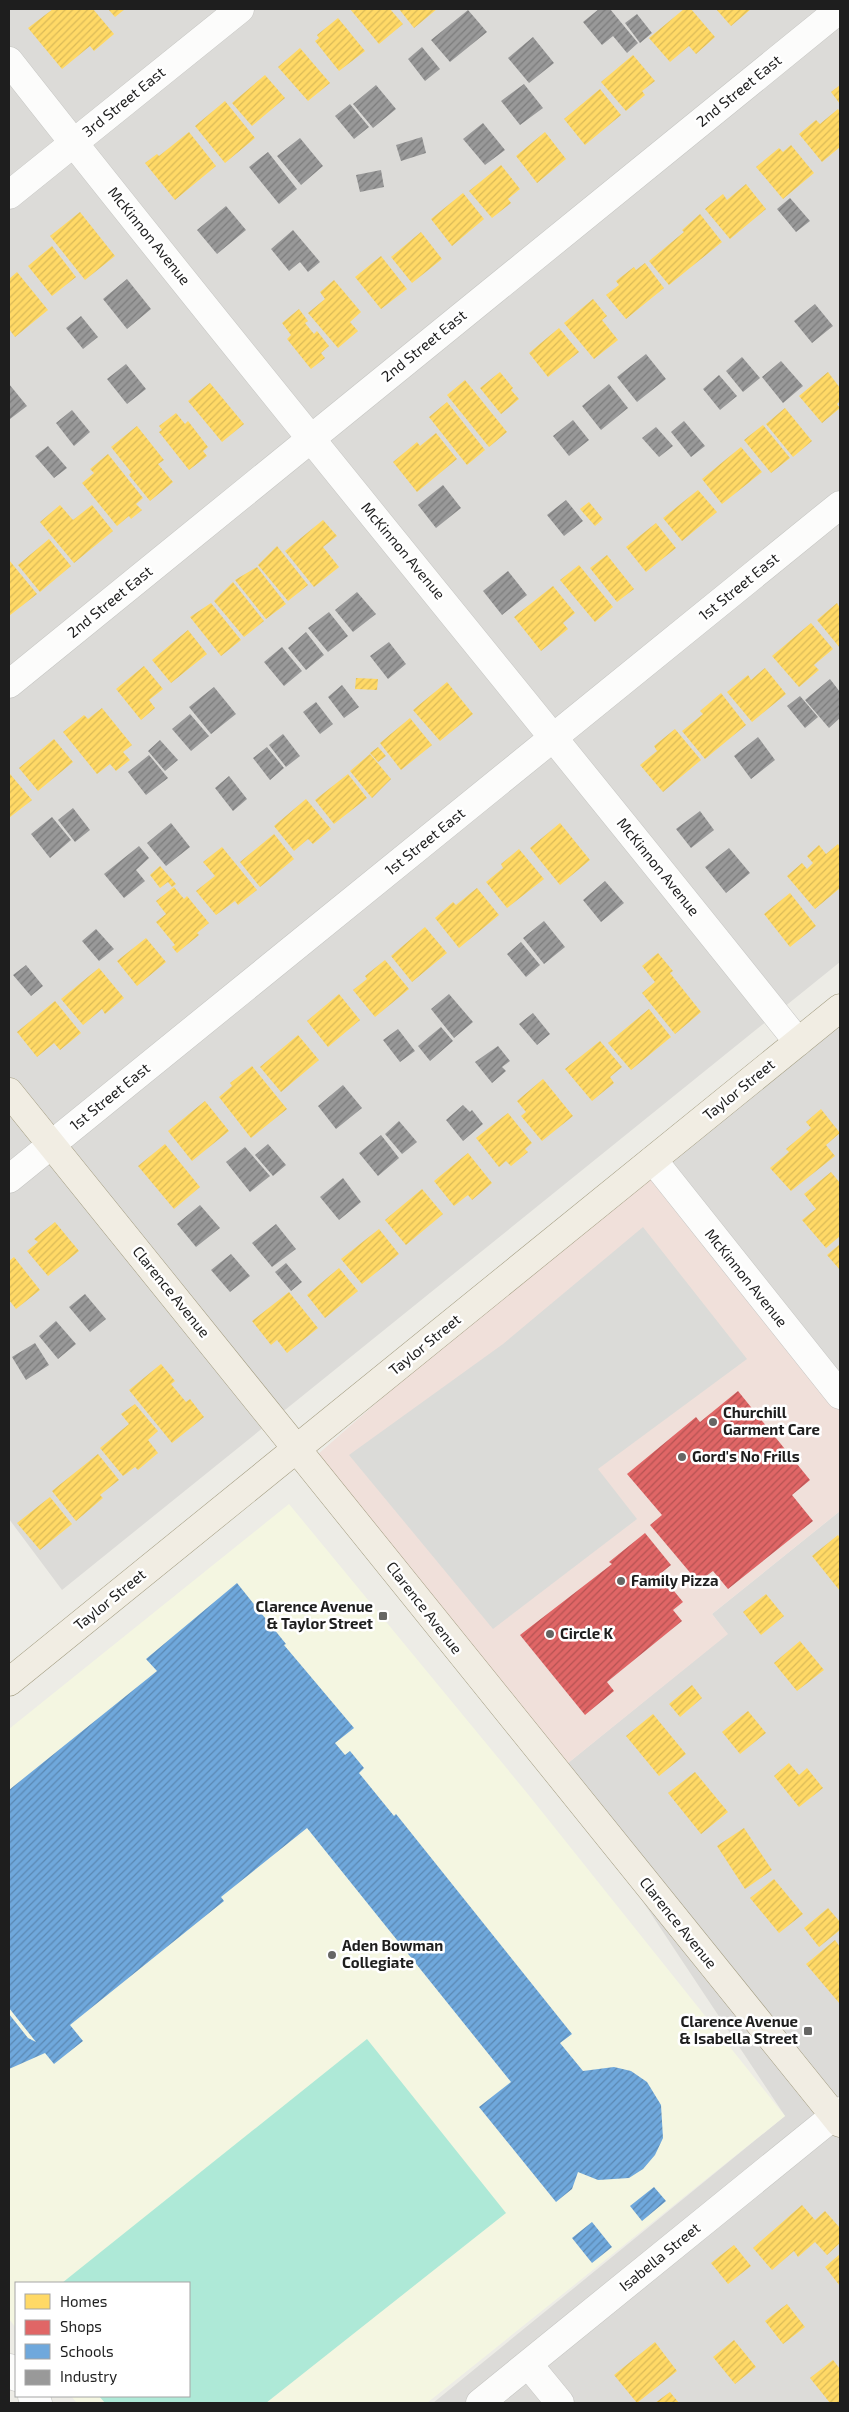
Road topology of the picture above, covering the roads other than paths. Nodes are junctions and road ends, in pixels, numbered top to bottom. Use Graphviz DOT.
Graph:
graph roads {
  1 [pos="240,9"];
  2 [pos="840,9"];
  3 [pos="9,61"];
  4 [pos="74,143"];
  5 [pos="9,195"];
  6 [pos="310,439"];
  7 [pos="840,505"];
  8 [pos="9,684"];
  9 [pos="554,738"];
  10 [pos="840,1008"];
  11 [pos="798,1042"];
  12 [pos="9,1092"];
  13 [pos="52,1144"];
  14 [pos="653,1160"];
  15 [pos="9,1179"];
  16 [pos="840,1395"];
  17 [pos="298,1449"];
  18 [pos="9,1682"];
  19 [pos="838,2117"];
  20 [pos="528,2364"];
  21 [pos="480,2403"];
  22 [pos="560,2403"];
  1 -- 4 [label="street, 3rd Street East"];
  2 -- 6 [label="street, 2nd Street East"];
  3 -- 4 [label="street, McKinnon Avenue"];
  4 -- 5 [label="street, 3rd Street East"];
  4 -- 6 [label="street, McKinnon Avenue"];
  6 -- 8 [label="street, 2nd Street East"];
  6 -- 9 [label="street, McKinnon Avenue"];
  7 -- 9 [label="street, 1st Street East"];
  9 -- 11 [label="street, McKinnon Avenue"];
  9 -- 13 [label="street, 1st Street East"];
  10 -- 11 [label="main road, Taylor Street"];
  11 -- 14 [label="main road, Taylor Street"];
  12 -- 13 [label="main road, Clarence Avenue"];
  13 -- 15 [label="street, 1st Street East"];
  13 -- 17 [label="main road, Clarence Avenue"];
  14 -- 16 [label="street, McKinnon Avenue"];
  14 -- 17 [label="main road, Taylor Street"];
  17 -- 18 [label="main road, Taylor Street"];
  17 -- 19 [label="main road, Clarence Avenue"];
  19 -- 20 [label="street, Isabella Street"];
  20 -- 21 [label="street, Isabella Street"];
  20 -- 22 [label="street"];
}
